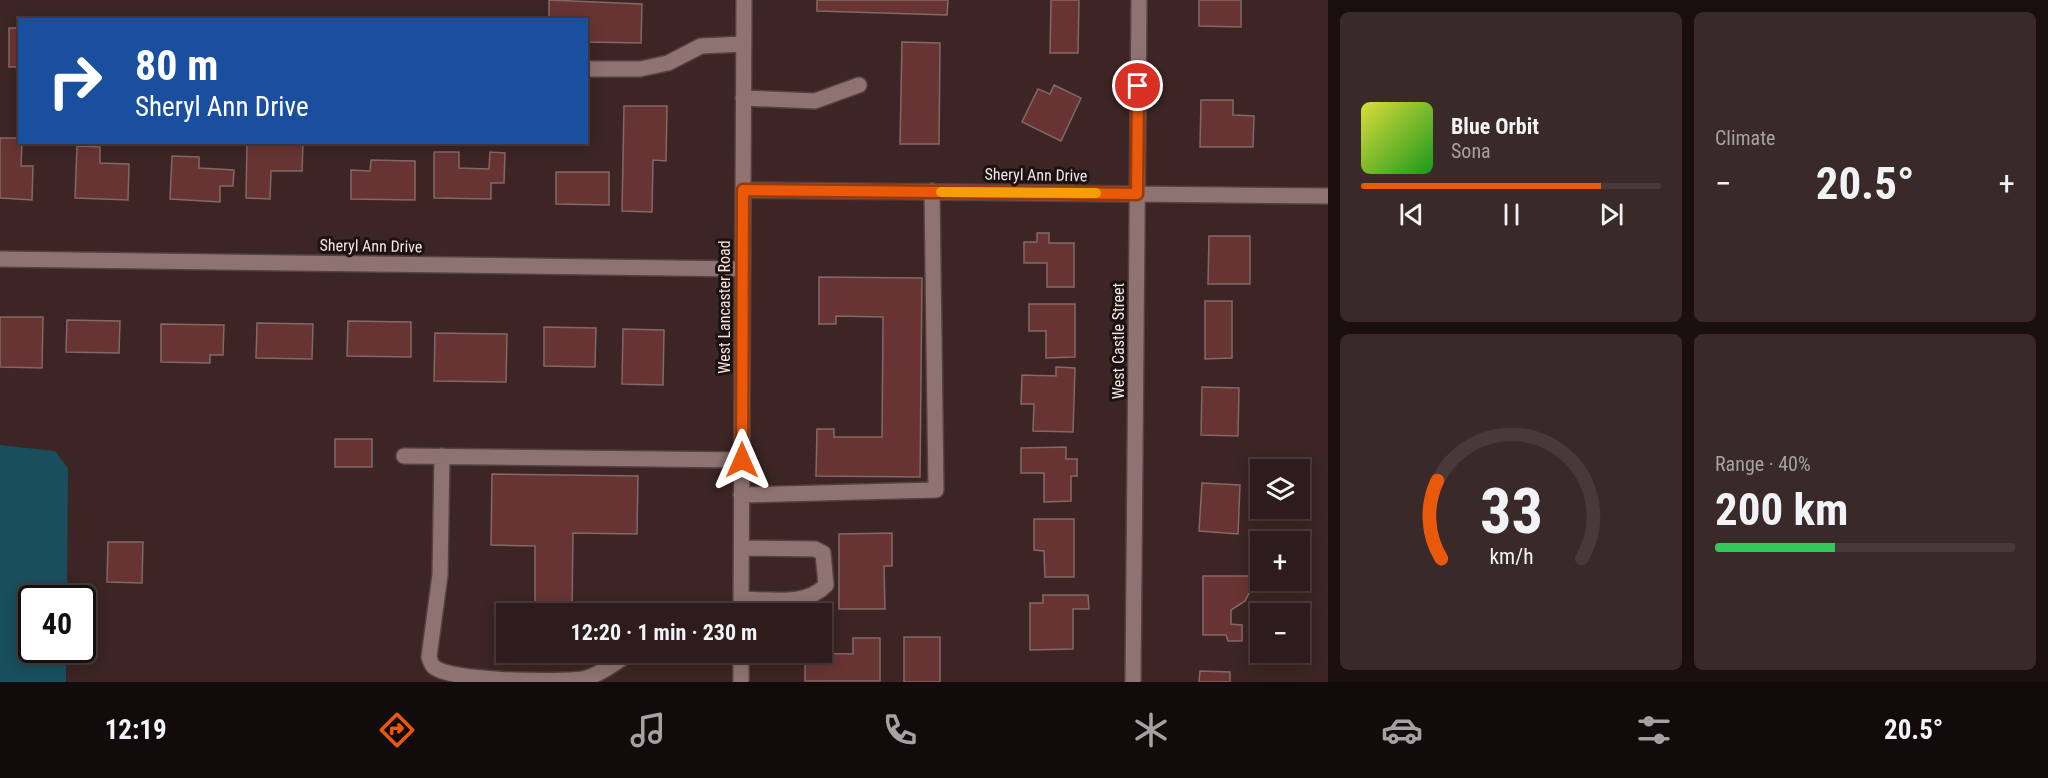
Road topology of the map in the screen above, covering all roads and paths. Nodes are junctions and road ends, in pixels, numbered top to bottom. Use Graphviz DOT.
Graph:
graph roads {
  1 [pos="744,0"];
  2 [pos="1138,0"];
  3 [pos="744,44"];
  4 [pos="588,69"];
  5 [pos="859,85"];
  6 [pos="743,98"];
  7 [pos="743,190"];
  8 [pos="932,192"];
  9 [pos="1137,194"];
  10 [pos="1328,196"];
  11 [pos="0,259"];
  12 [pos="742,269"];
  13 [pos="404,456"];
  14 [pos="442,456"];
  15 [pos="742,460"];
  16 [pos="741,495"];
  17 [pos="742,548"];
  18 [pos="741,603"];
  19 [pos="770,603"];
  20 [pos="615,663"];
  21 [pos="741,663"];
  22 [pos="741,682"];
  23 [pos="1133,682"];
  1 -- 3 [label="street, West Lancaster Road"];
  2 -- 9 [label="street, West Castle Street"];
  3 -- 4 [label="street"];
  3 -- 6 [label="street, West Lancaster Road"];
  5 -- 6 [label="street"];
  6 -- 7 [label="street, West Lancaster Road"];
  7 -- 8 [label="street, Sheryl Ann Drive"];
  7 -- 12 [label="street, West Lancaster Road"];
  8 -- 9 [label="street, Sheryl Ann Drive"];
  8 -- 16 [label="street"];
  9 -- 10 [label="street, Sheryl Ann Drive"];
  9 -- 23 [label="street, West Castle Street"];
  11 -- 12 [label="street, Sheryl Ann Drive"];
  12 -- 15 [label="street, West Lancaster Road"];
  13 -- 14 [label="street"];
  14 -- 15 [label="street"];
  14 -- 20 [label="street"];
  15 -- 16 [label="street, West Lancaster Road"];
  16 -- 17 [label="street, West Lancaster Road"];
  17 -- 18 [label="street, West Lancaster Road"];
  17 -- 19 [label="street"];
  21 -- 22 [label="street"];
}
